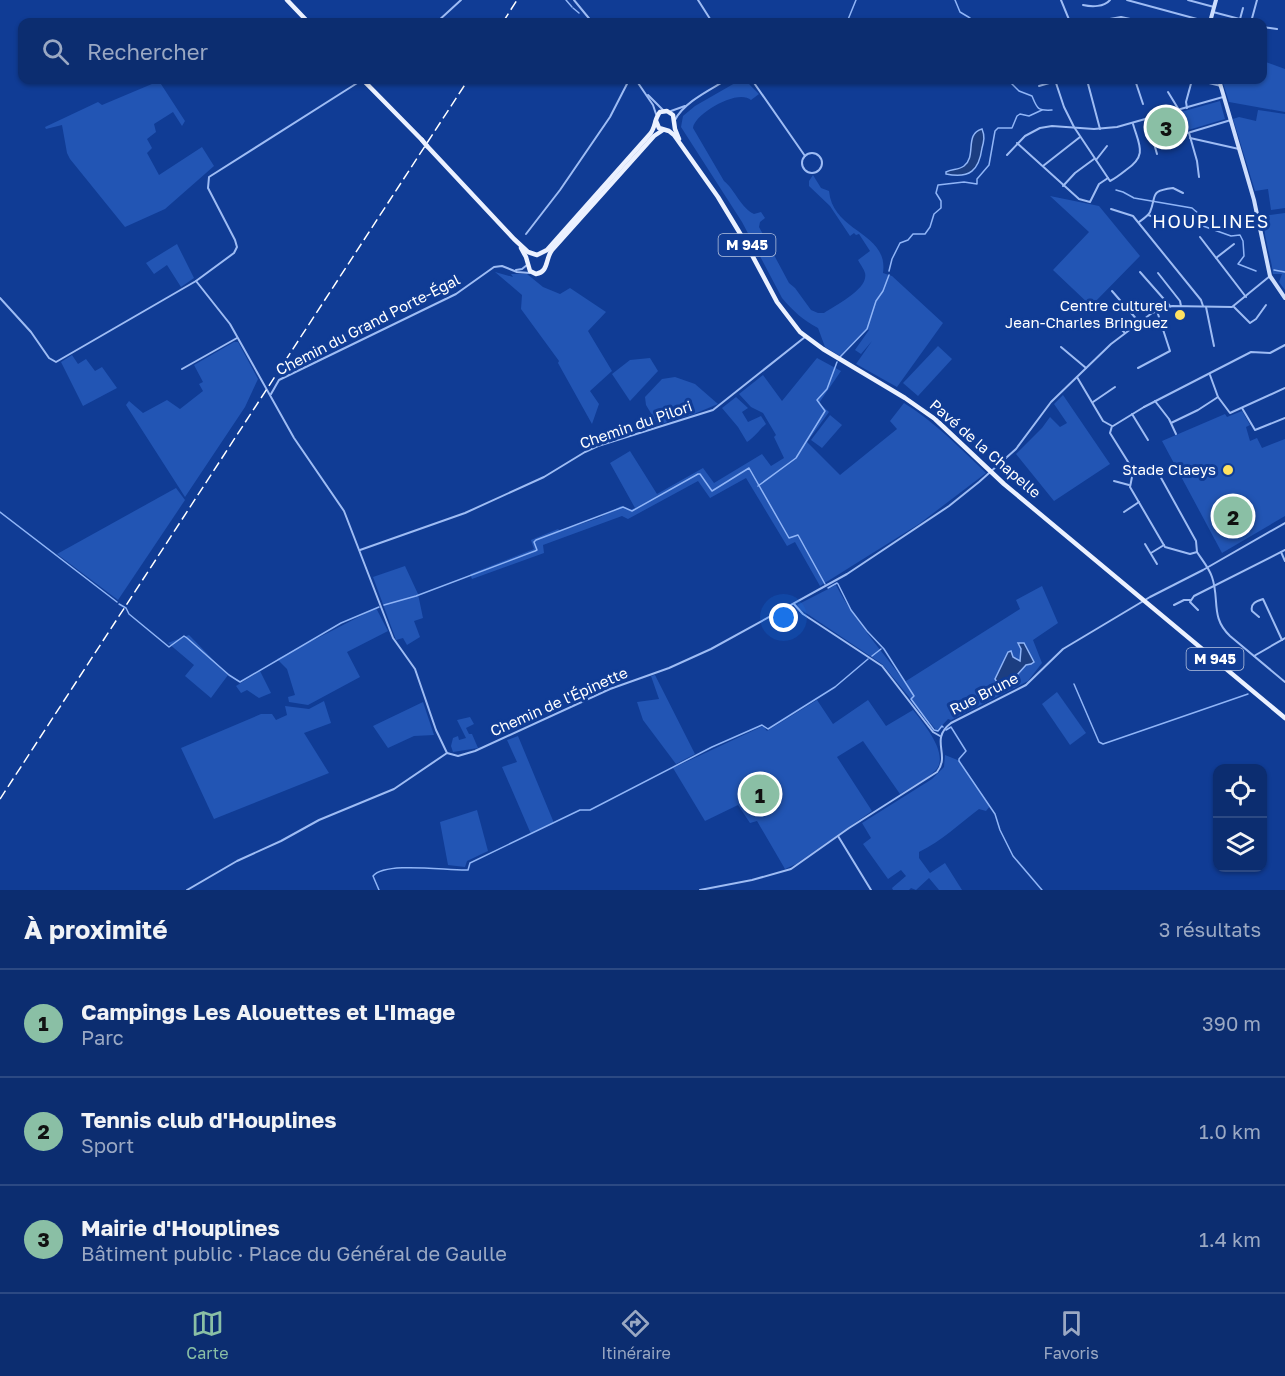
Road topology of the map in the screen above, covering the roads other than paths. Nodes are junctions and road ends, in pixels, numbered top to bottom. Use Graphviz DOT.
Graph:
graph roads {
  1 [pos="286,0"];
  2 [pos="461,0"];
  3 [pos="574,0"];
  4 [pos="698,0"];
  5 [pos="1062,0"];
  6 [pos="1110,0"];
  7 [pos="1127,0"];
  8 [pos="1188,0"];
  9 [pos="1216,0"];
  10 [pos="1257,0"];
  11 [pos="1083,5"];
  12 [pos="1243,8"];
  13 [pos="1213,10"];
  14 [pos="304,18"];
  15 [pos="441,18"];
  16 [pos="589,18"];
  17 [pos="709,18"];
  18 [pos="1069,18"];
  19 [pos="1194,18"];
  20 [pos="1210,18"];
  21 [pos="1237,18"];
  22 [pos="1240,18"];
  23 [pos="1252,18"];
  24 [pos="1267,28"];
  25 [pos="1277,29"];
  26 [pos="357,84"];
  27 [pos="368,84"];
  28 [pos="627,84"];
  29 [pos="639,84"];
  30 [pos="720,84"];
  31 [pos="755,84"];
  32 [pos="1044,84"];
  33 [pos="1056,84"];
  34 [pos="1088,84"];
  35 [pos="1136,84"];
  36 [pos="1191,84"];
  37 [pos="1213,84"];
  38 [pos="1039,86"];
  39 [pos="1221,86"];
  40 [pos="1168,92"];
  41 [pos="1223,97"];
  42 [pos="690,104"];
  43 [pos="1143,104"];
  44 [pos="1187,108"];
  45 [pos="1179,110"];
  46 [pos="667,111"];
  47 [pos="656,119"];
  48 [pos="1147,119"];
  49 [pos="1231,120"];
  50 [pos="675,122"];
  51 [pos="1133,124"];
  52 [pos="1074,127"];
  53 [pos="1100,129"];
  54 [pos="665,130"];
  55 [pos="1189,133"];
  56 [pos="1080,137"];
  57 [pos="1190,138"];
  58 [pos="1017,143"];
  59 [pos="1154,143"];
  60 [pos="1107,146"];
  61 [pos="684,147"];
  62 [pos="1239,149"];
  63 [pos="1157,154"];
  64 [pos="1006,155"];
  65 [pos="805,156"];
  66 [pos="1095,160"];
  67 [pos="1042,166"];
  68 [pos="1199,177"];
  69 [pos="1107,178"];
  70 [pos="1063,186"];
  71 [pos="1183,193"];
  72 [pos="1111,209"];
  73 [pos="1148,215"];
  74 [pos="1139,222"];
  75 [pos="1172,223"];
  76 [pos="526,234"];
  77 [pos="1200,237"];
  78 [pos="514,239"];
  79 [pos="1234,244"];
  80 [pos="537,255"];
  81 [pos="1216,258"];
  82 [pos="546,262"];
  83 [pos="527,263"];
  84 [pos="511,270"];
  85 [pos="1140,272"];
  86 [pos="534,273"];
  87 [pos="1158,273"];
  88 [pos="1270,276"];
  89 [pos="196,281"];
  90 [pos="1112,291"];
  91 [pos="1246,297"];
  92 [pos="0,298"];
  93 [pos="1285,298"];
  94 [pos="1266,305"];
  95 [pos="1170,306"];
  96 [pos="1181,306"];
  97 [pos="1204,307"];
  98 [pos="1234,307"];
  99 [pos="1157,310"];
  100 [pos="1112,320"];
  101 [pos="1139,322"];
  102 [pos="1125,333"];
  103 [pos="805,337"];
  104 [pos="238,338"];
  105 [pos="1285,345"];
  106 [pos="1214,346"];
  107 [pos="1060,347"];
  108 [pos="1086,368"];
  109 [pos="1138,368"];
  110 [pos="182,369"];
  111 [pos="1209,374"];
  112 [pos="1077,377"];
  113 [pos="1115,387"];
  114 [pos="1285,388"];
  115 [pos="271,394"];
  116 [pos="1218,397"];
  117 [pos="1155,401"];
  118 [pos="1092,402"];
  119 [pos="1242,408"];
  120 [pos="1132,414"];
  121 [pos="1285,417"];
  122 [pos="1171,423"];
  123 [pos="1112,426"];
  124 [pos="1176,434"];
  125 [pos="1148,440"];
  126 [pos="1134,467"];
  127 [pos="991,472"];
  128 [pos="1114,481"];
  129 [pos="1129,485"];
  130 [pos="1139,502"];
  131 [pos="1124,512"];
  132 [pos="1285,523"];
  133 [pos="1145,544"];
  134 [pos="1164,545"];
  135 [pos="360,550"];
  136 [pos="1283,551"];
  137 [pos="1197,552"];
  138 [pos="1151,553"];
  139 [pos="1285,561"];
  140 [pos="1157,564"];
  141 [pos="1207,568"];
  142 [pos="1214,586"];
  143 [pos="1191,600"];
  144 [pos="1145,601"];
  145 [pos="794,604"];
  146 [pos="1174,605"];
  147 [pos="1198,610"];
  148 [pos="1259,617"];
  149 [pos="1283,639"];
  150 [pos="1254,656"];
  151 [pos="1285,682"];
  152 [pos="1285,718"];
  153 [pos="940,736"];
  154 [pos="447,753"];
  155 [pos="838,836"];
  156 [pos="187,890"];
  157 [pos="700,890"];
  158 [pos="871,890"];
  1 -- 14 [label="main road"];
  2 -- 15 [label="street"];
  3 -- 16 [label="street"];
  4 -- 17 [label="street"];
  5 -- 18 [label="street"];
  6 -- 11 [label="street"];
  7 -- 19 [label="street"];
  8 -- 13 [label="street"];
  9 -- 13 [label="main road"];
  10 -- 23 [label="street"];
  12 -- 22 [label="street"];
  13 -- 20 [label="main road"];
  13 -- 21 [label="street"];
  24 -- 25 [label="street"];
  26 -- 89 [label="street"];
  27 -- 78 [label="main road, bridge"];
  28 -- 76 [label="street"];
  29 -- 46 [label="street"];
  29 -- 47 [label="street, Pavé de la Chapelle"];
  30 -- 42 [label="street"];
  31 -- 65 [label="street"];
  32 -- 38 [label="street"];
  33 -- 52 [label="street"];
  34 -- 53 [label="street"];
  35 -- 43 [label="street"];
  36 -- 44 [label="street"];
  37 -- 39 [label="street"];
  39 -- 41 [label="main road"];
  40 -- 45 [label="street"];
  41 -- 44 [label="street"];
  41 -- 49 [label="main road"];
  42 -- 46 [label="street"];
  42 -- 50 [label="street"];
  44 -- 45 [label="street"];
  45 -- 48 [label="street"];
  46 -- 47 [label="main road"];
  46 -- 50 [label="main road, Pavé de la Chapelle"];
  47 -- 54 [label="main road, Pavé de la Chapelle"];
  47 -- 80 [label="main road"];
  48 -- 51 [label="street"];
  48 -- 59 [label="street"];
  49 -- 55 [label="street"];
  49 -- 62 [label="main road"];
  50 -- 54 [label="main road"];
  50 -- 61 [label="main road, Pavé de la Chapelle / M 945"];
  51 -- 53 [label="street"];
  51 -- 69 [label="street"];
  52 -- 53 [label="street"];
  52 -- 56 [label="street"];
  52 -- 58 [label="street"];
  54 -- 61 [label="main road, Pavé de la Chapelle / M 945"];
  54 -- 82 [label="main road"];
  55 -- 57 [label="street"];
  55 -- 59 [label="street"];
  56 -- 66 [label="street"];
  56 -- 67 [label="street"];
  57 -- 62 [label="street"];
  57 -- 68 [label="street"];
  58 -- 64 [label="street"];
  58 -- 67 [label="street"];
  59 -- 63 [label="street"];
  60 -- 66 [label="street"];
  61 -- 103 [label="main road, Pavé de la Chapelle / M 945"];
  62 -- 88 [label="main road"];
  65 -- 65 [label="street"];
  66 -- 69 [label="street"];
  66 -- 70 [label="street"];
  67 -- 70 [label="street"];
  69 -- 70 [label="street"];
  71 -- 73 [label="street"];
  72 -- 74 [label="street"];
  73 -- 74 [label="street"];
  73 -- 75 [label="street"];
  74 -- 97 [label="street"];
  77 -- 81 [label="street"];
  78 -- 80 [label="main road"];
  78 -- 83 [label="main road"];
  79 -- 81 [label="street"];
  80 -- 82 [label="main road"];
  80 -- 83 [label="main road"];
  81 -- 91 [label="street"];
  82 -- 86 [label="main road"];
  83 -- 84 [label="street, Chemin du Grand Porte-Égal"];
  83 -- 86 [label="main road"];
  84 -- 86 [label="street, Chemin du Grand Porte-Égal"];
  84 -- 115 [label="street, Chemin du Grand Porte-Égal"];
  85 -- 95 [label="street"];
  87 -- 96 [label="street"];
  88 -- 91 [label="street"];
  88 -- 93 [label="main road"];
  89 -- 92 [label="street"];
  89 -- 104 [label="street"];
  90 -- 101 [label="street"];
  91 -- 98 [label="street"];
  94 -- 98 [label="street"];
  95 -- 96 [label="street, Chemin de l'Épinette"];
  95 -- 99 [label="street, Chemin de l'Épinette"];
  96 -- 97 [label="street, Chemin de l'Épinette"];
  97 -- 98 [label="street, Chemin de l'Épinette"];
  97 -- 106 [label="street"];
  99 -- 101 [label="street, Chemin de l'Épinette"];
  99 -- 109 [label="street"];
  100 -- 102 [label="street"];
  101 -- 102 [label="street, Chemin de l'Épinette"];
  102 -- 108 [label="street, Chemin de l'Épinette"];
  103 -- 127 [label="main road, Pavé de la Chapelle / M 945"];
  103 -- 135 [label="street, Chemin du Pilori"];
  104 -- 110 [label="street"];
  104 -- 115 [label="street"];
  105 -- 111 [label="street"];
  107 -- 108 [label="street"];
  108 -- 112 [label="street, Chemin de l'Épinette"];
  111 -- 116 [label="street"];
  111 -- 117 [label="street"];
  112 -- 118 [label="street"];
  112 -- 127 [label="street, Chemin de l'Épinette"];
  113 -- 118 [label="street"];
  114 -- 119 [label="street"];
  115 -- 135 [label="street"];
  116 -- 119 [label="street"];
  116 -- 122 [label="street"];
  117 -- 120 [label="street"];
  117 -- 122 [label="street"];
  118 -- 123 [label="street"];
  119 -- 121 [label="street"];
  120 -- 123 [label="street"];
  120 -- 125 [label="street"];
  122 -- 124 [label="street"];
  123 -- 126 [label="street"];
  126 -- 129 [label="street"];
  126 -- 137 [label="street"];
  127 -- 144 [label="main road, Pavé de la Chapelle / M 945"];
  127 -- 145 [label="street, Chemin de l'Épinette"];
  128 -- 129 [label="street"];
  129 -- 130 [label="street"];
  130 -- 131 [label="street"];
  130 -- 134 [label="street"];
  132 -- 141 [label="street, Rue Brune"];
  133 -- 138 [label="street"];
  134 -- 137 [label="street"];
  134 -- 138 [label="street"];
  135 -- 154 [label="street"];
  136 -- 139 [label="street"];
  136 -- 142 [label="street"];
  137 -- 141 [label="street"];
  138 -- 140 [label="street"];
  141 -- 142 [label="street"];
  141 -- 144 [label="street, Rue Brune"];
  142 -- 143 [label="street"];
  142 -- 150 [label="street"];
  143 -- 146 [label="street"];
  143 -- 147 [label="street"];
  144 -- 152 [label="main road, Pavé de la Chapelle / M 945"];
  144 -- 153 [label="street, Rue Brune"];
  145 -- 153 [label="street"];
  145 -- 154 [label="street, Chemin de l'Épinette"];
  148 -- 149 [label="street"];
  149 -- 150 [label="street"];
  150 -- 151 [label="street"];
  153 -- 155 [label="street"];
  154 -- 156 [label="street"];
  155 -- 157 [label="street"];
  155 -- 158 [label="street"];
}
